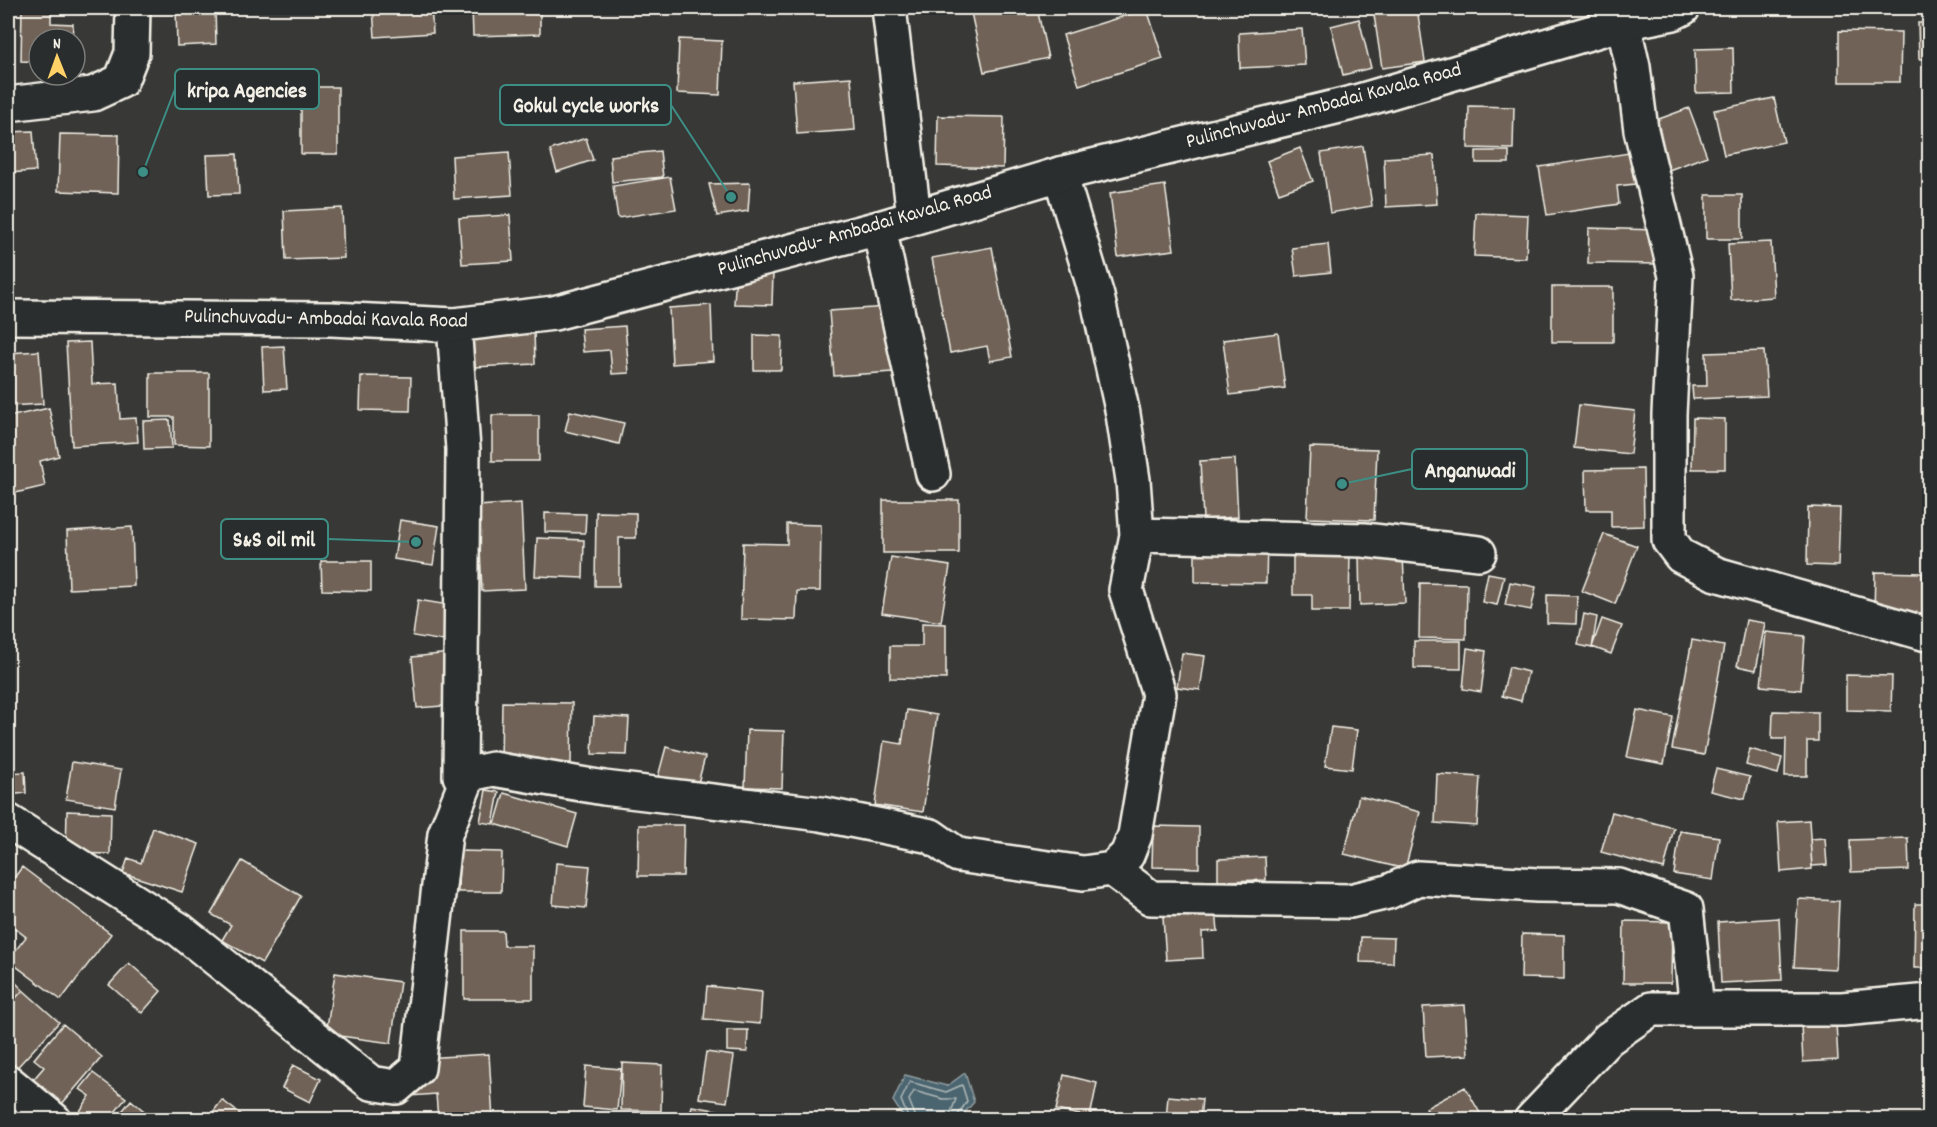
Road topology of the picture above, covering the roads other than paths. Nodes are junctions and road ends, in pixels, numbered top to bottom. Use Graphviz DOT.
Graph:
graph roads {
  1 [pos="133,8"];
  2 [pos="889,8"];
  3 [pos="1683,8"];
  4 [pos="1623,23"];
  5 [pos="8,104"];
  6 [pos="1060,174"];
  7 [pos="914,216"];
  8 [pos="879,228"];
  9 [pos="8,317"];
  10 [pos="454,325"];
  11 [pos="933,474"];
  12 [pos="1137,535"];
  13 [pos="1479,552"];
  14 [pos="1929,635"];
  15 [pos="460,776"];
  16 [pos="8,821"];
  17 [pos="1112,868"];
  18 [pos="1929,1002"];
  19 [pos="1697,1008"];
  20 [pos="8,1082"];
  21 [pos="54,1119"];
  22 [pos="1531,1119"];
  1 -- 5 [label="street"];
  2 -- 7 [label="street"];
  3 -- 4 [label="street, Pulinchuvadu- Ambadai Kavala Road"];
  4 -- 6 [label="street, Pulinchuvadu- Ambadai Kavala Road"];
  4 -- 14 [label="street"];
  6 -- 7 [label="street, Pulinchuvadu- Ambadai Kavala Road"];
  6 -- 12 [label="street"];
  7 -- 8 [label="street, Pulinchuvadu- Ambadai Kavala Road"];
  8 -- 10 [label="street, Pulinchuvadu- Ambadai Kavala Road"];
  8 -- 11 [label="street"];
  9 -- 10 [label="street, Pulinchuvadu- Ambadai Kavala Road"];
  10 -- 15 [label="street"];
  12 -- 13 [label="street"];
  12 -- 17 [label="street"];
  15 -- 16 [label="street"];
  15 -- 17 [label="street"];
  17 -- 19 [label="street"];
  18 -- 19 [label="street"];
  19 -- 22 [label="street"];
  20 -- 21 [label="street"];
}
